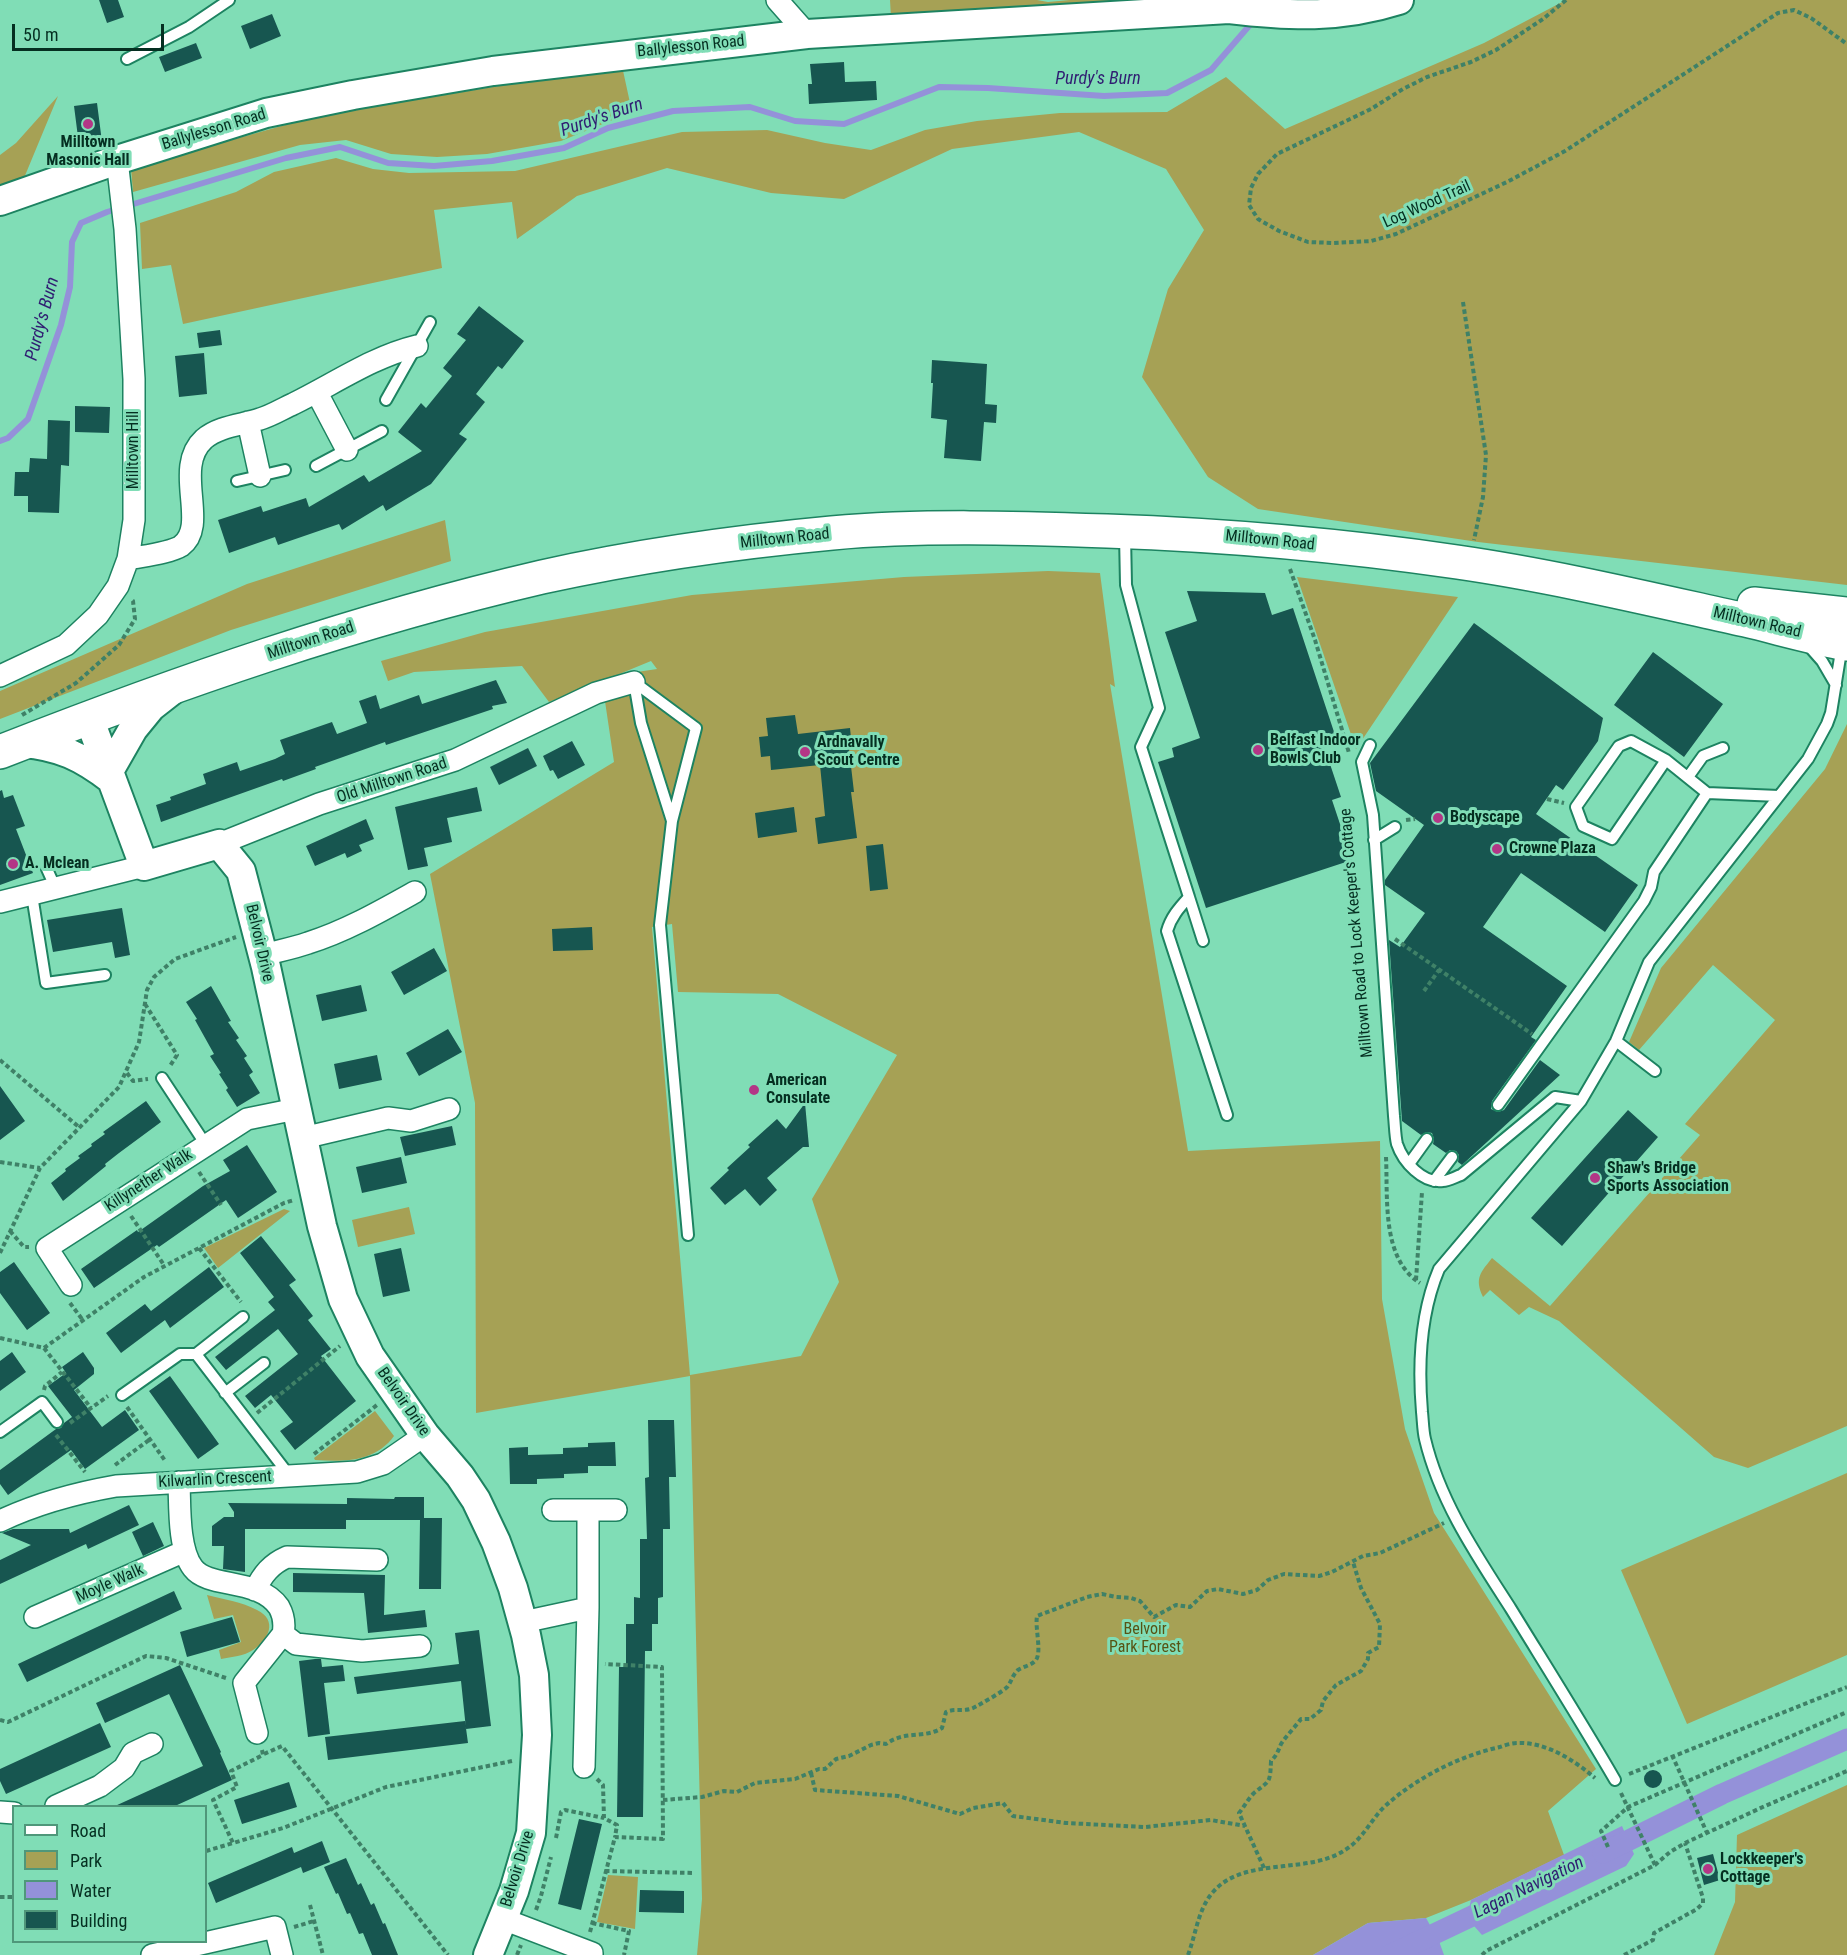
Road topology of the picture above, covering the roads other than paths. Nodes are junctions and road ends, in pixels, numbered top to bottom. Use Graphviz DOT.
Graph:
graph roads {
  1 [pos="229,0"];
  2 [pos="777,0"];
  3 [pos="1399,0"];
  4 [pos="807,34"];
  5 [pos="127,59"];
  6 [pos="118,171"];
  7 [pos="0,201"];
  8 [pos="430,322"];
  9 [pos="417,346"];
  10 [pos="317,393"];
  11 [pos="386,400"];
  12 [pos="248,422"];
  13 [pos="382,431"];
  14 [pos="347,450"];
  15 [pos="316,466"];
  16 [pos="285,470"];
  17 [pos="260,476"];
  18 [pos="237,481"];
  19 [pos="1125,532"];
  20 [pos="128,559"];
  21 [pos="1597,587"];
  22 [pos="1845,629"];
  23 [pos="1796,632"];
  24 [pos="0,676"];
  25 [pos="634,681"];
  26 [pos="178,685"];
  27 [pos="1839,687"];
  28 [pos="89,718"];
  29 [pos="15,739"];
  30 [pos="1370,745"];
  31 [pos="1723,748"];
  32 [pos="1666,760"];
  33 [pos="110,775"];
  34 [pos="1688,777"];
  35 [pos="1707,793"];
  36 [pos="1779,796"];
  37 [pos="672,821"];
  38 [pos="1395,827"];
  39 [pos="1374,840"];
  40 [pos="219,843"];
  41 [pos="144,866"];
  42 [pos="47,869"];
  43 [pos="56,890"];
  44 [pos="415,892"];
  45 [pos="32,895"];
  46 [pos="1189,897"];
  47 [pos="0,902"];
  48 [pos="1203,941"];
  49 [pos="260,943"];
  50 [pos="105,975"];
  51 [pos="1616,1041"];
  52 [pos="1655,1071"];
  53 [pos="162,1078"];
  54 [pos="1581,1101"];
  55 [pos="1498,1105"];
  56 [pos="296,1109"];
  57 [pos="449,1110"];
  58 [pos="1227,1115"];
  59 [pos="303,1138"];
  60 [pos="1427,1139"];
  61 [pos="197,1150"];
  62 [pos="1452,1157"];
  63 [pos="1409,1164"];
  64 [pos="1429,1179"];
  65 [pos="688,1235"];
  66 [pos="71,1285"];
  67 [pos="243,1317"];
  68 [pos="196,1354"];
  69 [pos="264,1363"];
  70 [pos="225,1393"];
  71 [pos="123,1395"];
  72 [pos="57,1422"];
  73 [pos="0,1432"];
  74 [pos="425,1435"];
  75 [pos="289,1475"];
  76 [pos="179,1482"];
  77 [pos="553,1510"];
  78 [pos="588,1510"];
  79 [pos="616,1510"];
  80 [pos="0,1520"];
  81 [pos="185,1551"];
  82 [pos="377,1560"];
  83 [pos="255,1590"];
  84 [pos="588,1608"];
  85 [pos="36,1617"];
  86 [pos="523,1622"];
  87 [pos="283,1634"];
  88 [pos="420,1646"];
  89 [pos="257,1733"];
  90 [pos="152,1744"];
  91 [pos="584,1767"];
  92 [pos="1615,1780"];
  93 [pos="58,1805"];
  94 [pos="515,1925"];
  95 [pos="207,1942"];
  96 [pos="205,1943"];
  97 [pos="592,1954"];
  98 [pos="152,1955"];
  99 [pos="282,1955"];
  100 [pos="488,1955"];
  1 -- 5 [label="lane"];
  2 -- 4 [label="street"];
  3 -- 4 [label="street, Ballylesson Road"];
  4 -- 6 [label="street, Ballylesson Road"];
  6 -- 7 [label="street, Ballylesson Road"];
  6 -- 20 [label="street, Milltown Hill"];
  8 -- 9 [label="lane"];
  9 -- 10 [label="street"];
  9 -- 11 [label="lane"];
  10 -- 12 [label="street"];
  10 -- 14 [label="street"];
  12 -- 17 [label="street"];
  12 -- 20 [label="street"];
  13 -- 14 [label="lane"];
  14 -- 15 [label="lane"];
  16 -- 17 [label="lane"];
  17 -- 18 [label="lane"];
  19 -- 21 [label="highway, Milltown Road"];
  19 -- 26 [label="highway, Milltown Road"];
  19 -- 46 [label="lane"];
  20 -- 24 [label="street, Milltown Hill"];
  21 -- 22 [label="highway, Milltown Road"];
  21 -- 23 [label="highway, Milltown Road"];
  22 -- 23 [label="highway, Milltown Road"];
  22 -- 27 [label="lane"];
  23 -- 27 [label="lane"];
  25 -- 37 [label="lane"];
  25 -- 37 [label="lane"];
  25 -- 40 [label="street, Old Milltown Road"];
  26 -- 28 [label="highway, Milltown Road"];
  26 -- 33 [label="street"];
  27 -- 36 [label="lane"];
  28 -- 29 [label="highway, Milltown Road"];
  28 -- 33 [label="street"];
  29 -- 33 [label="street"];
  30 -- 39 [label="lane"];
  31 -- 34 [label="lane"];
  32 -- 32 [label="lane"];
  32 -- 34 [label="lane"];
  33 -- 41 [label="street"];
  34 -- 35 [label="lane"];
  35 -- 36 [label="lane"];
  35 -- 55 [label="lane"];
  36 -- 51 [label="lane"];
  37 -- 65 [label="lane"];
  38 -- 39 [label="lane"];
  39 -- 63 [label="lane"];
  40 -- 41 [label="street, Old Milltown Road"];
  40 -- 49 [label="street, Belvoir Drive"];
  41 -- 43 [label="street, Old Milltown Road"];
  42 -- 43 [label="lane"];
  43 -- 45 [label="street, Old Milltown Road"];
  44 -- 49 [label="street"];
  45 -- 47 [label="street, Old Milltown Road"];
  45 -- 50 [label="lane"];
  46 -- 48 [label="lane"];
  46 -- 58 [label="lane"];
  49 -- 56 [label="street, Belvoir Drive"];
  51 -- 52 [label="lane"];
  51 -- 54 [label="lane"];
  53 -- 61 [label="lane"];
  54 -- 64 [label="lane"];
  54 -- 92 [label="lane"];
  56 -- 59 [label="street, Belvoir Drive"];
  56 -- 61 [label="street, Killynether Walk"];
  57 -- 59 [label="street"];
  59 -- 74 [label="street, Belvoir Drive"];
  60 -- 63 [label="lane"];
  61 -- 66 [label="street, Killynether Walk"];
  62 -- 64 [label="lane"];
  63 -- 64 [label="lane"];
  67 -- 68 [label="lane"];
  68 -- 70 [label="lane"];
  68 -- 71 [label="lane"];
  69 -- 70 [label="lane"];
  70 -- 75 [label="lane"];
  72 -- 73 [label="lane"];
  74 -- 75 [label="street, Kilwarlin Crescent"];
  74 -- 86 [label="street, Belvoir Drive"];
  75 -- 76 [label="street, Kilwarlin Crescent"];
  76 -- 80 [label="street, Kilwarlin Crescent"];
  76 -- 81 [label="street"];
  77 -- 78 [label="street"];
  78 -- 79 [label="street"];
  78 -- 84 [label="street"];
  81 -- 83 [label="street"];
  81 -- 85 [label="street, Moyle Walk"];
  82 -- 83 [label="street"];
  83 -- 87 [label="street"];
  84 -- 86 [label="street"];
  84 -- 91 [label="street"];
  86 -- 94 [label="street, Belvoir Drive"];
  87 -- 88 [label="street"];
  87 -- 89 [label="street"];
  90 -- 93 [label="street"];
  94 -- 97 [label="street"];
  94 -- 100 [label="street, Belvoir Drive"];
  95 -- 99 [label="street"];
  96 -- 98 [label="street"];
}
